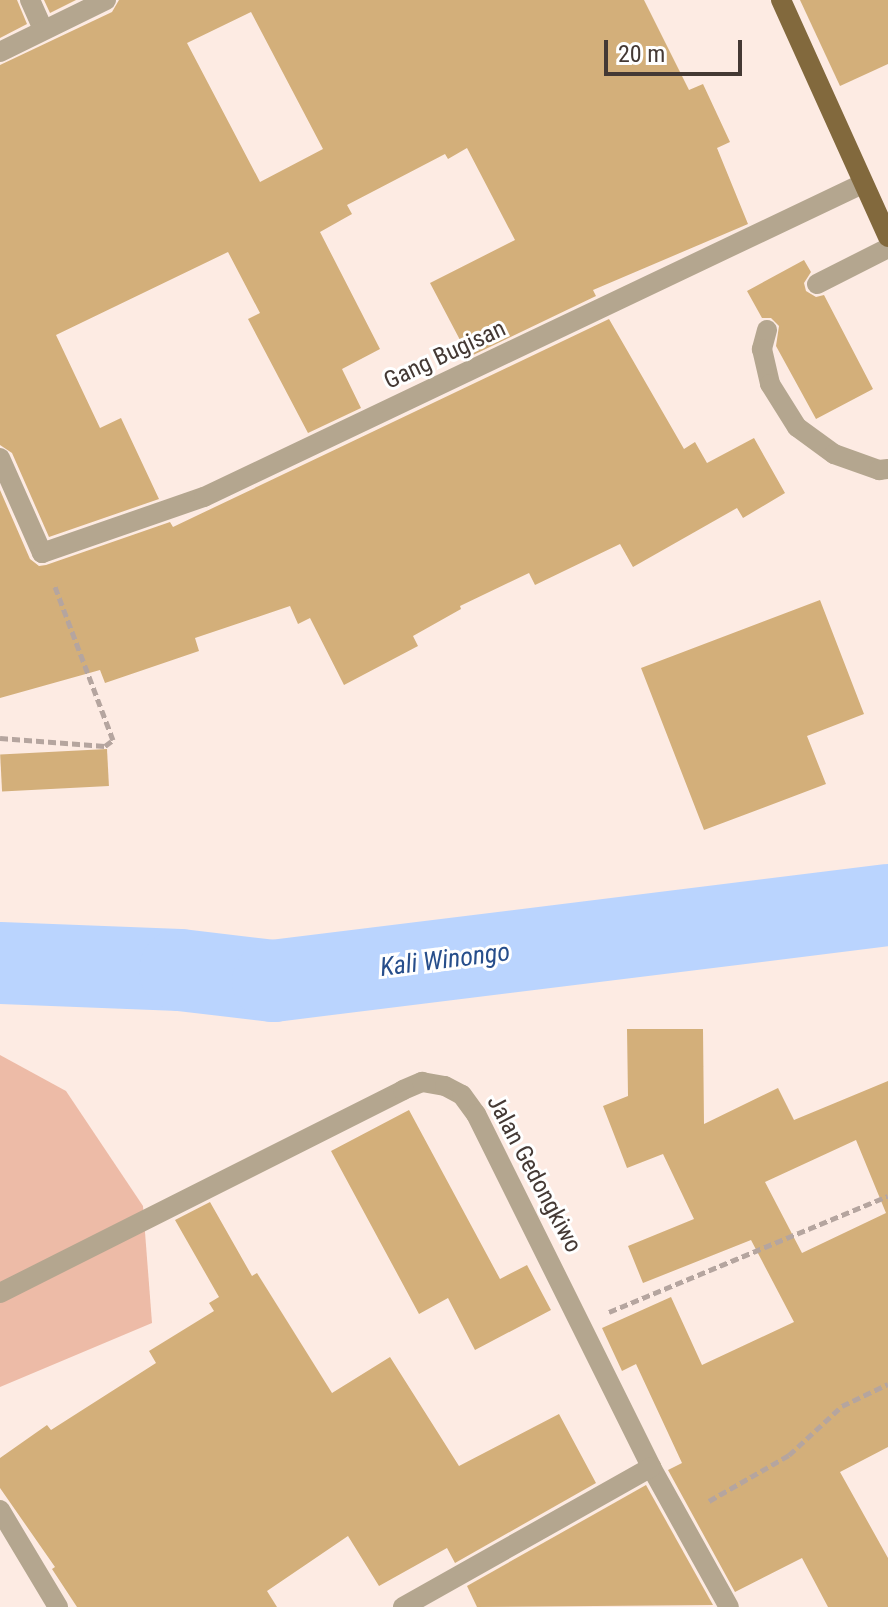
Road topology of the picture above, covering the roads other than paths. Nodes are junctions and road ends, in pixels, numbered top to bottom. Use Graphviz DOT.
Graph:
graph roads {
  1 [pos="30,0"];
  2 [pos="106,0"];
  3 [pos="781,0"];
  4 [pos="43,29"];
  5 [pos="0,52"];
  6 [pos="862,184"];
  7 [pos="888,237"];
  8 [pos="888,248"];
  9 [pos="817,284"];
  10 [pos="767,330"];
  11 [pos="0,458"];
  12 [pos="888,469"];
  13 [pos="0,1293"];
  14 [pos="651,1467"];
  15 [pos="0,1510"];
  16 [pos="58,1607"];
  17 [pos="403,1607"];
  18 [pos="729,1607"];
  1 -- 4 [label="street"];
  2 -- 4 [label="street"];
  3 -- 6 [label="main road"];
  4 -- 5 [label="street"];
  6 -- 7 [label="main road"];
  6 -- 11 [label="street, Gang Bugisan"];
  8 -- 9 [label="street"];
  10 -- 12 [label="street"];
  13 -- 14 [label="street, Jalan Gedongkiwo"];
  14 -- 17 [label="street"];
  14 -- 18 [label="street, Jalan Gedongkiwo"];
  15 -- 16 [label="street"];
}
